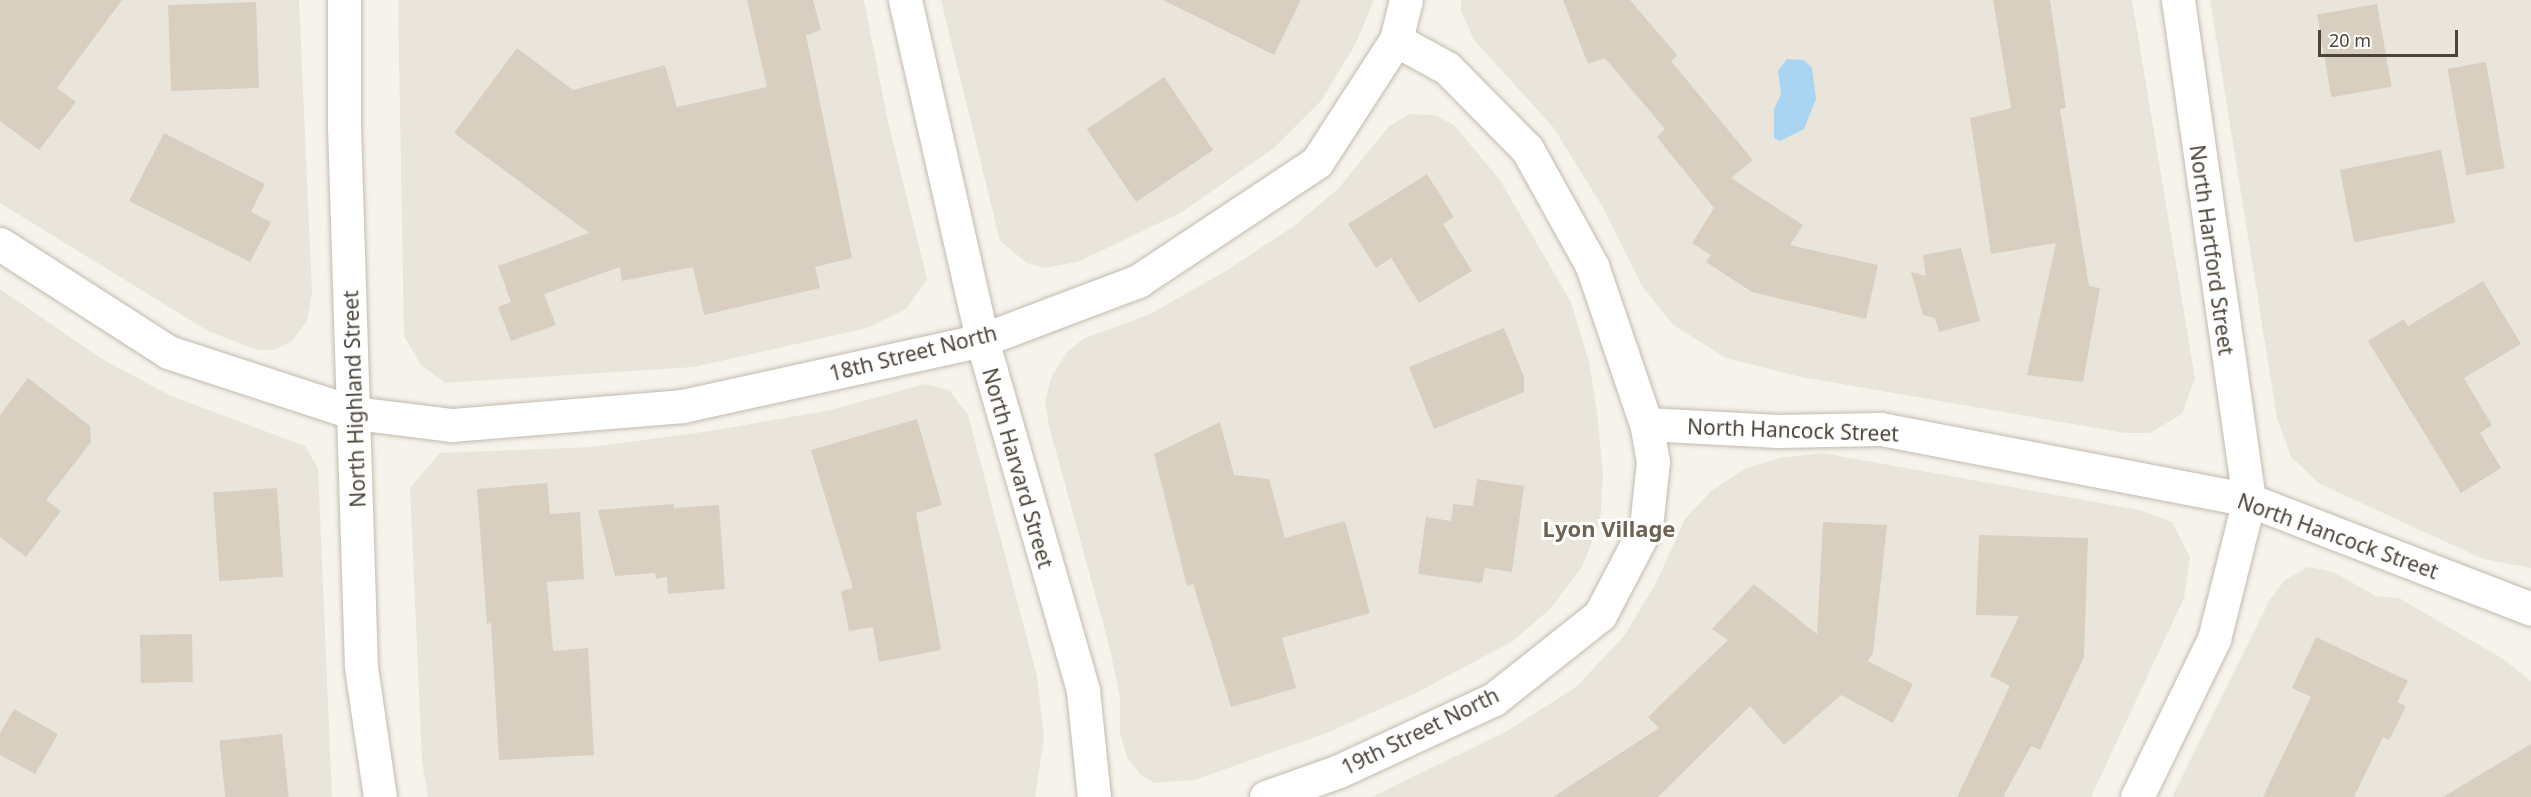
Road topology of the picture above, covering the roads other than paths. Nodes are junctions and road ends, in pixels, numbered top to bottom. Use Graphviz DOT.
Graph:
graph roads {
  1 [pos="345,0"];
  2 [pos="905,0"];
  3 [pos="1406,0"];
  4 [pos="2178,0"];
  5 [pos="1396,40"];
  6 [pos="0,244"];
  7 [pos="981,340"];
  8 [pos="355,413"];
  9 [pos="1646,424"];
  10 [pos="2249,500"];
  11 [pos="2531,609"];
  12 [pos="380,797"];
  13 [pos="1094,797"];
  14 [pos="1266,797"];
  15 [pos="2137,797"];
  1 -- 8 [label="street, North Highland Street"];
  2 -- 7 [label="street, North Harvard Street"];
  3 -- 5 [label="street, 18th Street North"];
  4 -- 10 [label="street, North Hartford Street"];
  5 -- 7 [label="street, 18th Street North"];
  5 -- 9 [label="street"];
  6 -- 8 [label="street, 18th Street North"];
  7 -- 8 [label="street, 18th Street North"];
  7 -- 13 [label="street, North Harvard Street"];
  8 -- 12 [label="street, North Highland Street"];
  9 -- 10 [label="street, North Hancock Street"];
  9 -- 14 [label="street, 19th Street North"];
  10 -- 11 [label="street, North Hancock Street"];
  10 -- 15 [label="street"];
}
